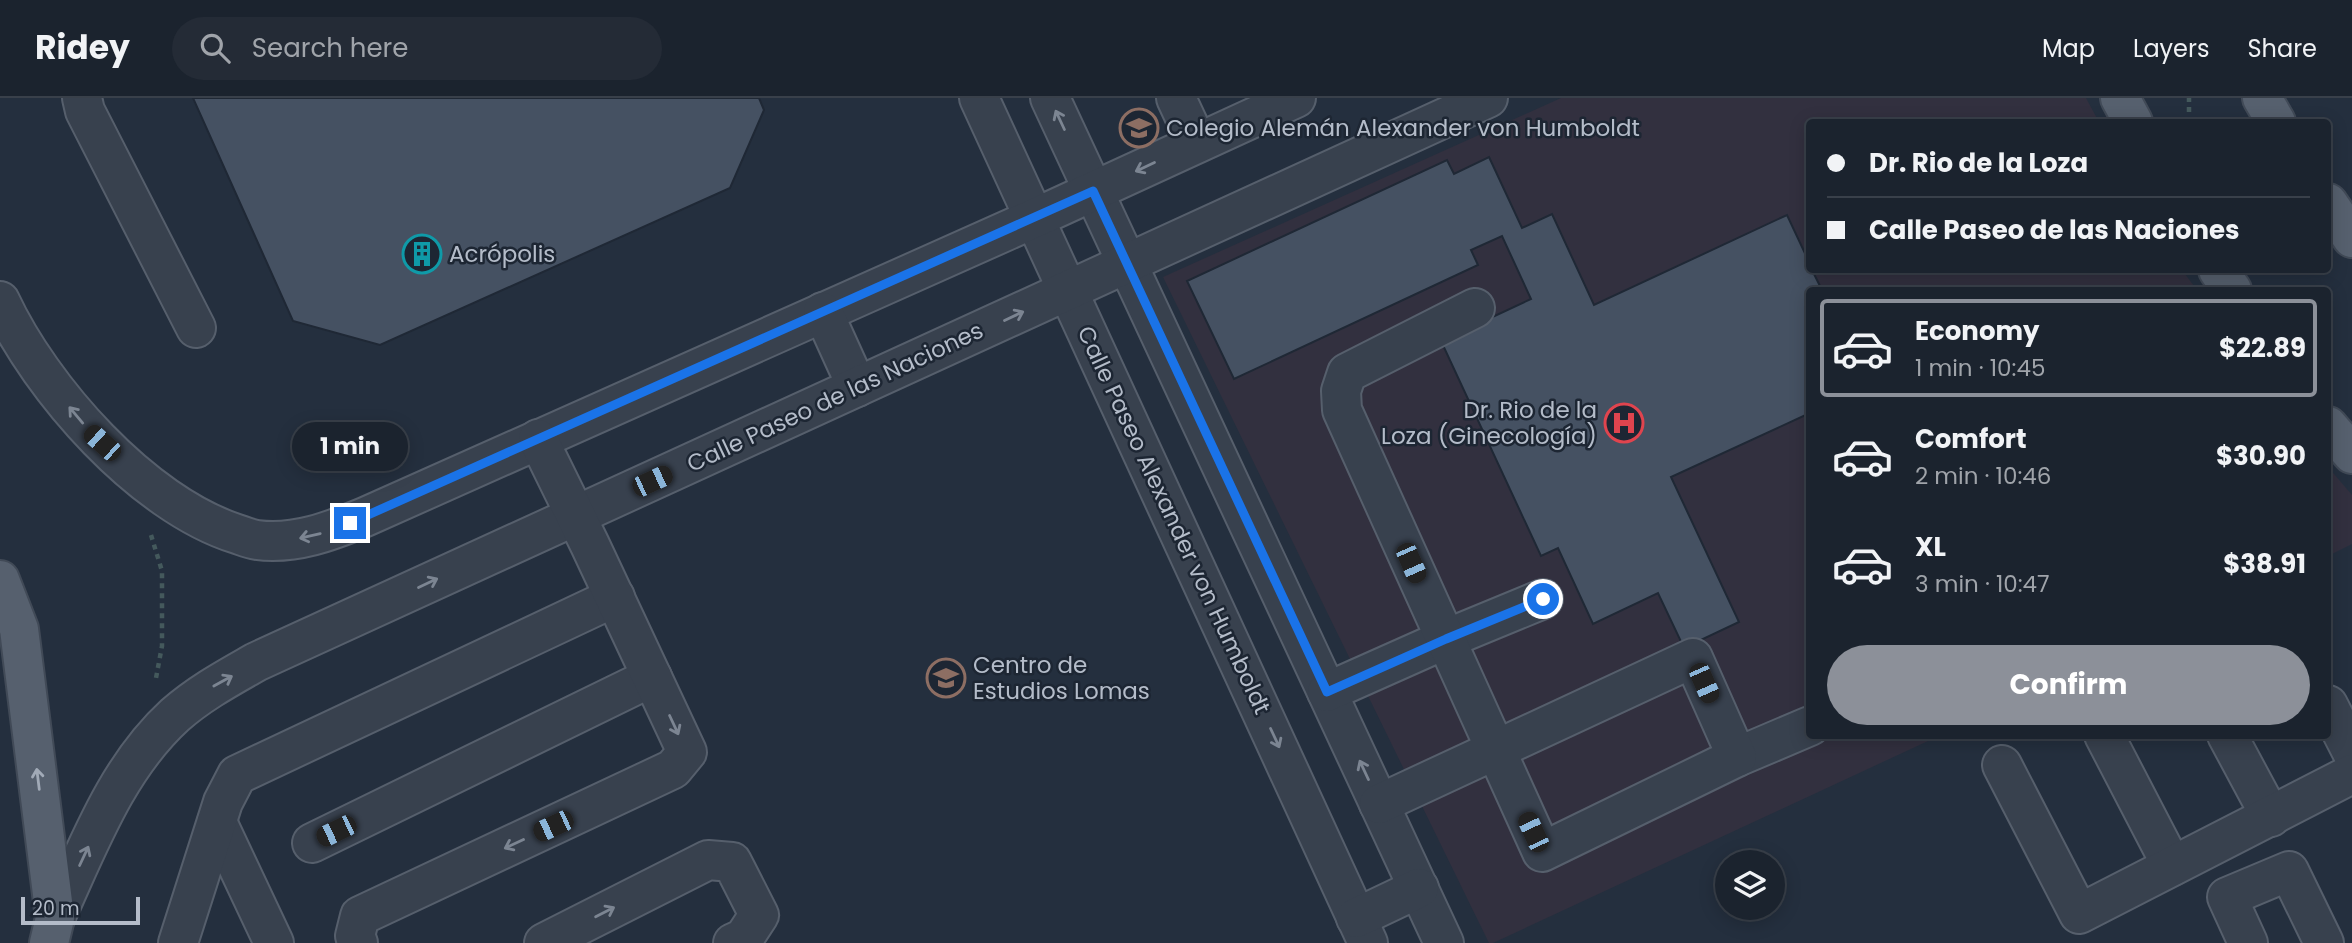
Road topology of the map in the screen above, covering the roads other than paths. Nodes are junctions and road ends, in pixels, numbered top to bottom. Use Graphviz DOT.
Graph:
graph roads {
  1 [pos="82,98"];
  2 [pos="979,98"];
  3 [pos="1050,98"];
  4 [pos="1176,98"];
  5 [pos="1296,98"];
  6 [pos="1488,98"];
  7 [pos="2119,98"];
  8 [pos="2262,98"];
  9 [pos="2131,119"];
  10 [pos="2274,119"];
  11 [pos="1197,142"];
  12 [pos="1093,191"];
  13 [pos="2331,207"];
  14 [pos="1035,218"];
  15 [pos="2352,238"];
  16 [pos="1127,263"];
  17 [pos="1069,290"];
  18 [pos="0,300"];
  19 [pos="1475,308"];
  20 [pos="823,312"];
  21 [pos="196,328"];
  22 [pos="858,387"];
  23 [pos="2331,430"];
  24 [pos="538,439"];
  25 [pos="2352,454"];
  26 [pos="576,515"];
  27 [pos="0,580"];
  28 [pos="615,597"];
  29 [pos="1543,599"];
  30 [pos="1446,639"];
  31 [pos="652,677"];
  32 [pos="1327,692"];
  33 [pos="2331,711"];
  34 [pos="1806,728"];
  35 [pos="2106,739"];
  36 [pos="2229,739"];
  37 [pos="1495,749"];
  38 [pos="2352,752"];
  39 [pos="1738,757"];
  40 [pos="2002,765"];
  41 [pos="2352,774"];
  42 [pos="1379,804"];
  43 [pos="2271,817"];
  44 [pos="217,822"];
  45 [pos="312,843"];
  46 [pos="2172,866"];
  47 [pos="1419,888"];
  48 [pos="52,930"];
  49 [pos="1362,931"];
  50 [pos="178,943"];
  51 [pos="274,943"];
  52 [pos="358,943"];
  53 [pos="544,943"];
  54 [pos="733,943"];
  55 [pos="1444,943"];
  56 [pos="2248,943"];
  57 [pos="2324,943"];
  1 -- 21 [label="street"];
  2 -- 14 [label="street, Calle Paseo Alexander von Humboldt"];
  12 -- 3 [label="street, one-way"];
  4 -- 11 [label="street"];
  5 -- 11 [label="street"];
  6 -- 16 [label="street, Calle Paseo de las Naciones"];
  7 -- 9 [label="main road"];
  8 -- 10 [label="main road"];
  11 -- 12 [label="street, one-way"];
  12 -- 14 [label="street"];
  12 -- 16 [label="street"];
  13 -- 15 [label="main road"];
  14 -- 17 [label="street, Calle Paseo Alexander von Humboldt"];
  14 -- 20 [label="street"];
  16 -- 17 [label="street, Calle Paseo de las Naciones"];
  16 -- 32 [label="street"];
  22 -- 17 [label="street, Calle Paseo de las Naciones, one-way"];
  17 -- 49 [label="street, Calle Paseo Alexander von Humboldt, one-way"];
  24 -- 18 [label="street, one-way"];
  19 -- 30 [label="street"];
  20 -- 22 [label="street"];
  20 -- 24 [label="street"];
  22 -- 26 [label="street, Calle Paseo de las Naciones"];
  23 -- 25 [label="main road"];
  24 -- 26 [label="street"];
  26 -- 28 [label="street"];
  48 -- 26 [label="street, Calle Paseo de las Naciones, one-way"];
  48 -- 27 [label="main road, one-way"];
  28 -- 31 [label="street"];
  28 -- 44 [label="street"];
  29 -- 30 [label="street"];
  30 -- 32 [label="street"];
  30 -- 37 [label="street"];
  31 -- 45 [label="street"];
  31 -- 52 [label="street, one-way"];
  42 -- 32 [label="street, one-way"];
  33 -- 38 [label="street"];
  34 -- 39 [label="street"];
  35 -- 46 [label="street"];
  36 -- 43 [label="street"];
  37 -- 39 [label="street"];
  37 -- 39 [label="street"];
  37 -- 42 [label="street"];
  40 -- 46 [label="street"];
  41 -- 43 [label="street"];
  42 -- 47 [label="street"];
  43 -- 46 [label="street"];
  44 -- 50 [label="street"];
  44 -- 51 [label="street"];
  47 -- 49 [label="street"];
  47 -- 55 [label="street"];
  53 -- 54 [label="street, one-way"];
  56 -- 57 [label="street"];
}
